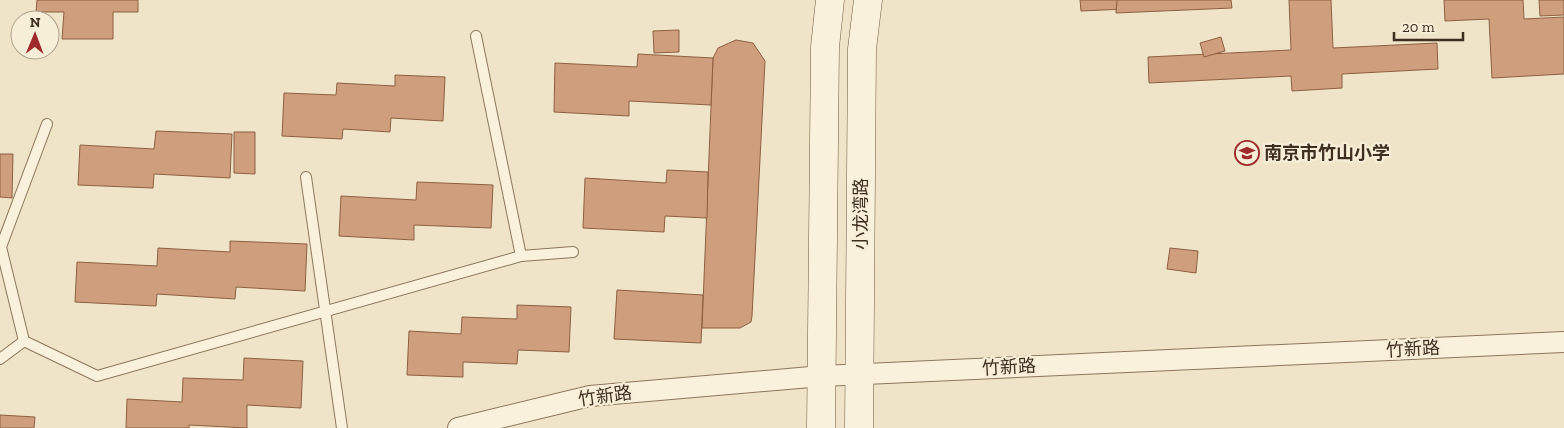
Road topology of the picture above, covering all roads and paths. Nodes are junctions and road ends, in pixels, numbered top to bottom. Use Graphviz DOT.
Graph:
graph roads {
  1 [pos="830,0"];
  2 [pos="868,0"];
  3 [pos="476,36"];
  4 [pos="47,124"];
  5 [pos="306,177"];
  6 [pos="0,247"];
  7 [pos="573,252"];
  8 [pos="521,256"];
  9 [pos="325,312"];
  10 [pos="24,341"];
  11 [pos="1564,342"];
  12 [pos="0,359"];
  13 [pos="859,374"];
  14 [pos="822,376"];
  15 [pos="342,428"];
  16 [pos="458,428"];
  17 [pos="821,428"];
  18 [pos="859,428"];
  1 -- 14 [label="main road"];
  2 -- 13 [label="main road, 小龙湾路"];
  3 -- 8 [label="lane"];
  4 -- 6 [label="lane"];
  5 -- 9 [label="lane"];
  6 -- 10 [label="lane"];
  7 -- 8 [label="lane"];
  8 -- 9 [label="lane"];
  9 -- 10 [label="lane"];
  9 -- 15 [label="lane"];
  10 -- 12 [label="lane"];
  11 -- 13 [label="street, 竹新路"];
  13 -- 14 [label="street, 竹新路"];
  13 -- 18 [label="main road, 小龙湾路"];
  14 -- 16 [label="street, 竹新路"];
  14 -- 17 [label="main road"];
}
